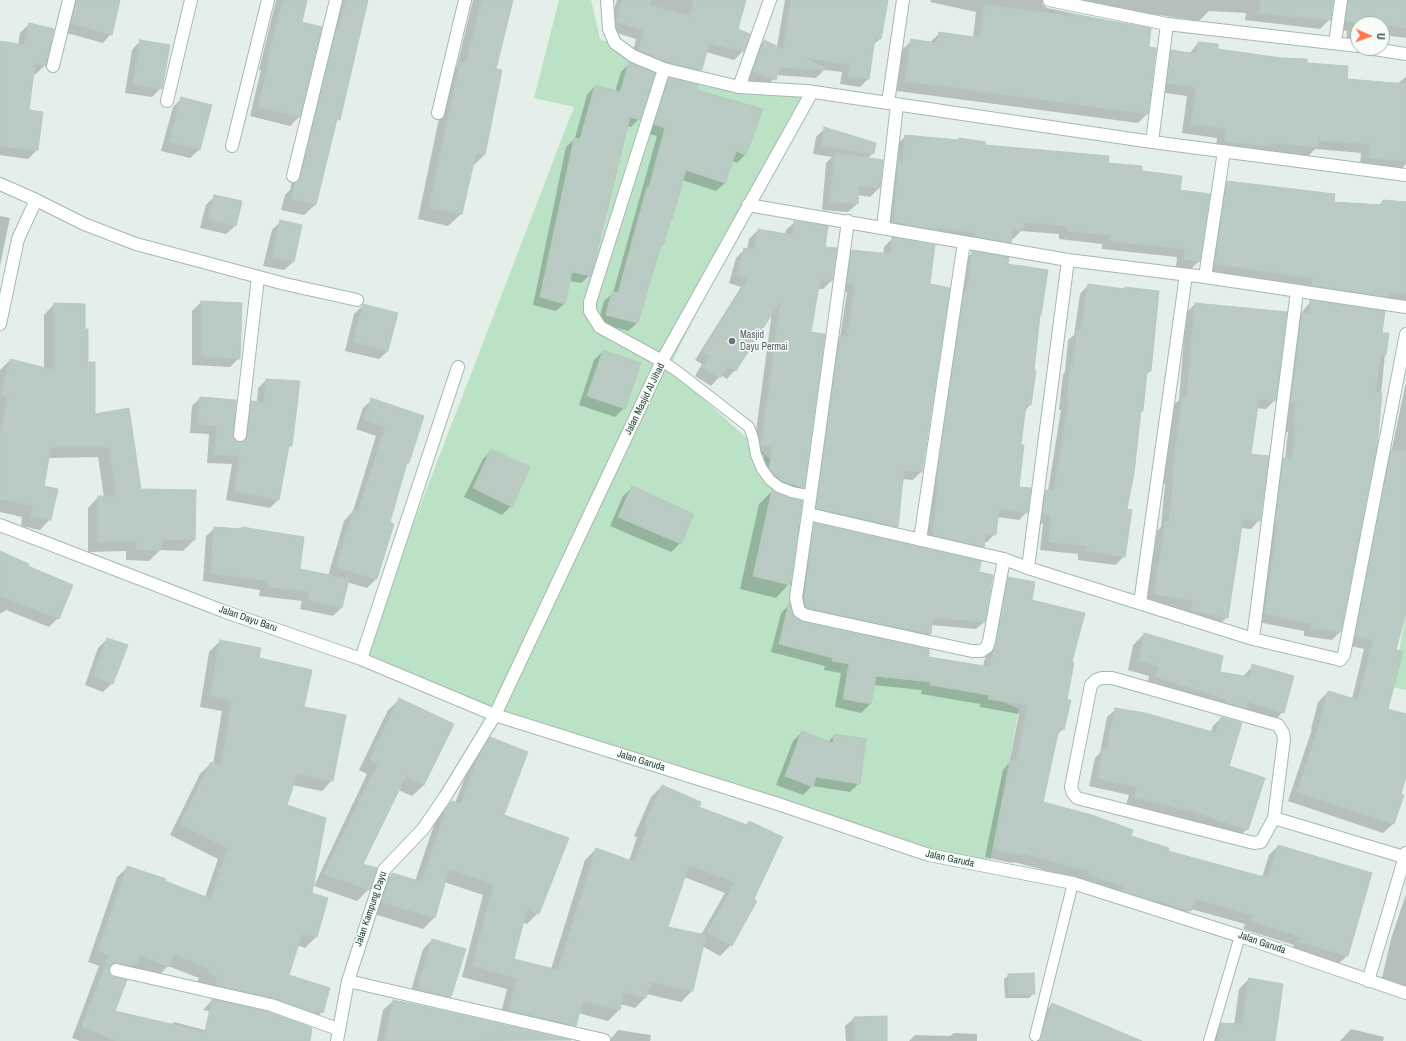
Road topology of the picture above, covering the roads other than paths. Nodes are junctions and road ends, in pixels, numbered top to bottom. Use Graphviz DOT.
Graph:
graph roads {
  1 [pos="69,0"];
  2 [pos="191,0"];
  3 [pos="268,0"];
  4 [pos="336,0"];
  5 [pos="465,0"];
  6 [pos="607,0"];
  7 [pos="770,0"];
  8 [pos="903,0"];
  9 [pos="1049,0"];
  10 [pos="1341,0"];
  11 [pos="1167,24"];
  12 [pos="1335,43"];
  13 [pos="1350,45"];
  14 [pos="1390,51"];
  15 [pos="1406,54"];
  16 [pos="53,66"];
  17 [pos="664,69"];
  18 [pos="739,87"];
  19 [pos="812,92"];
  20 [pos="167,101"];
  21 [pos="892,104"];
  22 [pos="438,114"];
  23 [pos="1152,142"];
  24 [pos="232,146"];
  25 [pos="1224,151"];
  26 [pos="1406,175"];
  27 [pos="294,176"];
  28 [pos="0,184"];
  29 [pos="36,200"];
  30 [pos="748,205"];
  31 [pos="848,221"];
  32 [pos="883,227"];
  33 [pos="964,242"];
  34 [pos="1068,260"];
  35 [pos="1186,275"];
  36 [pos="258,277"];
  37 [pos="1205,277"];
  38 [pos="1297,291"];
  39 [pos="356,300"];
  40 [pos="1406,307"];
  41 [pos="0,324"];
  42 [pos="1406,334"];
  43 [pos="662,361"];
  44 [pos="458,368"];
  45 [pos="240,435"];
  46 [pos="811,496"];
  47 [pos="808,514"];
  48 [pos="0,525"];
  49 [pos="920,540"];
  50 [pos="1004,559"];
  51 [pos="1028,568"];
  52 [pos="1140,603"];
  53 [pos="1253,639"];
  54 [pos="361,659"];
  55 [pos="495,715"];
  56 [pos="1274,818"];
  57 [pos="1405,855"];
  58 [pos="1073,884"];
  59 [pos="1240,936"];
  60 [pos="116,970"];
  61 [pos="348,981"];
  62 [pos="1368,981"];
  63 [pos="1406,993"];
  64 [pos="338,1035"];
  65 [pos="1035,1036"];
  66 [pos="597,1039"];
  67 [pos="1209,1041"];
  1 -- 16 [label="street"];
  2 -- 20 [label="street"];
  3 -- 24 [label="street"];
  4 -- 27 [label="street"];
  5 -- 22 [label="street"];
  6 -- 17 [label="street"];
  7 -- 18 [label="street"];
  8 -- 21 [label="street"];
  9 -- 11 [label="street"];
  10 -- 12 [label="street"];
  11 -- 12 [label="street"];
  11 -- 23 [label="street"];
  12 -- 13 [label="street"];
  14 -- 15 [label="street"];
  17 -- 18 [label="street"];
  17 -- 43 [label="street"];
  18 -- 19 [label="street"];
  19 -- 21 [label="street"];
  19 -- 30 [label="street, Jalan Masjid Al Jihad"];
  21 -- 23 [label="street"];
  21 -- 32 [label="street"];
  23 -- 25 [label="street"];
  25 -- 26 [label="street"];
  25 -- 37 [label="street"];
  28 -- 29 [label="street"];
  29 -- 36 [label="street"];
  29 -- 41 [label="street"];
  30 -- 31 [label="street"];
  30 -- 43 [label="street, Jalan Masjid Al Jihad"];
  31 -- 32 [label="street"];
  31 -- 46 [label="street"];
  32 -- 33 [label="street"];
  33 -- 34 [label="street"];
  33 -- 49 [label="street"];
  34 -- 35 [label="street"];
  34 -- 51 [label="street"];
  35 -- 37 [label="street"];
  35 -- 52 [label="street"];
  36 -- 39 [label="street"];
  36 -- 45 [label="street"];
  37 -- 38 [label="street"];
  38 -- 40 [label="street"];
  38 -- 53 [label="street"];
  42 -- 53 [label="street"];
  43 -- 46 [label="lane"];
  43 -- 55 [label="street, Jalan Masjid Al Jihad"];
  44 -- 54 [label="street"];
  46 -- 47 [label="street"];
  47 -- 49 [label="street"];
  47 -- 50 [label="street"];
  48 -- 54 [label="street, Jalan Dayu Baru"];
  49 -- 50 [label="street"];
  50 -- 51 [label="street"];
  51 -- 52 [label="street"];
  52 -- 53 [label="street"];
  54 -- 55 [label="street, Jalan Dayu Baru"];
  55 -- 58 [label="street, Jalan Garuda"];
  55 -- 61 [label="street, Jalan Kampung Dayu"];
  56 -- 56 [label="street"];
  56 -- 57 [label="street"];
  57 -- 62 [label="street"];
  58 -- 59 [label="street, Jalan Garuda"];
  58 -- 65 [label="lane"];
  59 -- 62 [label="street, Jalan Garuda"];
  59 -- 67 [label="lane"];
  60 -- 64 [label="street"];
  61 -- 64 [label="street, Jalan Kampung Dayu"];
  61 -- 66 [label="street"];
  62 -- 63 [label="street, Jalan Garuda"];
}
